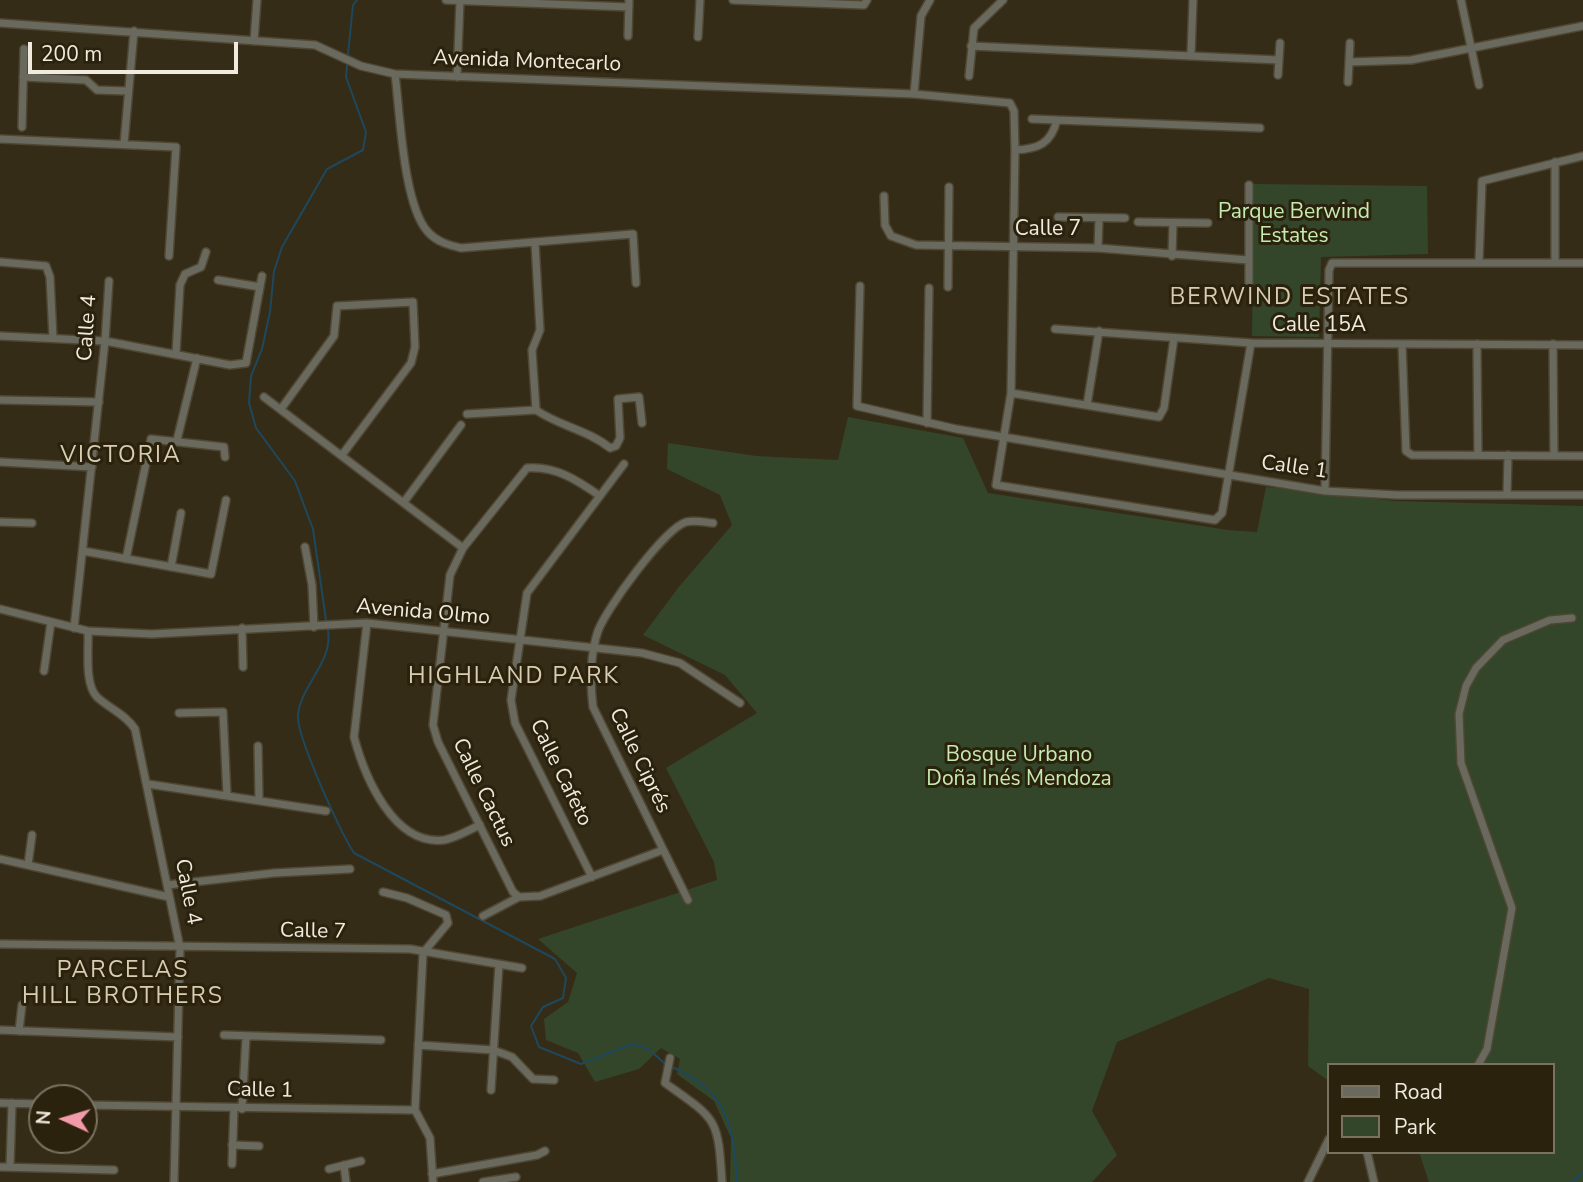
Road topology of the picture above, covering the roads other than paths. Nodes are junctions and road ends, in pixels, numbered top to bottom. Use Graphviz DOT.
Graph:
graph roads {
  1 [pos="257,0"];
  2 [pos="446,0"];
  3 [pos="460,0"];
  4 [pos="700,0"];
  5 [pos="733,0"];
  6 [pos="867,0"];
  7 [pos="930,0"];
  8 [pos="1003,0"];
  9 [pos="1193,0"];
  10 [pos="1461,0"];
  11 [pos="629,3"];
  12 [pos="0,23"];
  13 [pos="1583,26"];
  14 [pos="134,31"];
  15 [pos="628,36"];
  16 [pos="698,37"];
  17 [pos="254,41"];
  18 [pos="1280,43"];
  19 [pos="1350,43"];
  20 [pos="971,46"];
  21 [pos="24,49"];
  22 [pos="1472,50"];
  23 [pos="1191,55"];
  24 [pos="1279,60"];
  25 [pos="1349,62"];
  26 [pos="395,74"];
  27 [pos="1278,75"];
  28 [pos="969,76"];
  29 [pos="23,77"];
  30 [pos="457,77"];
  31 [pos="1348,82"];
  32 [pos="1479,85"];
  33 [pos="128,92"];
  34 [pos="915,94"];
  35 [pos="1032,119"];
  36 [pos="1057,120"];
  37 [pos="22,127"];
  38 [pos="1260,128"];
  39 [pos="0,139"];
  40 [pos="124,144"];
  41 [pos="1015,150"];
  42 [pos="1583,156"];
  43 [pos="1555,162"];
  44 [pos="1249,185"];
  45 [pos="949,187"];
  46 [pos="884,196"];
  47 [pos="1058,217"];
  48 [pos="1099,218"];
  49 [pos="1125,218"];
  50 [pos="1138,222"];
  51 [pos="1173,223"];
  52 [pos="1208,223"];
  53 [pos="535,243"];
  54 [pos="948,247"];
  55 [pos="1013,248"];
  56 [pos="1098,248"];
  57 [pos="206,253"];
  58 [pos="169,256"];
  59 [pos="1172,256"];
  60 [pos="1248,260"];
  61 [pos="1479,261"];
  62 [pos="0,262"];
  63 [pos="1555,262"];
  64 [pos="1583,263"];
  65 [pos="262,276"];
  66 [pos="218,280"];
  67 [pos="109,281"];
  68 [pos="636,283"];
  69 [pos="1249,284"];
  70 [pos="860,286"];
  71 [pos="260,287"];
  72 [pos="948,287"];
  73 [pos="929,288"];
  74 [pos="1055,329"];
  75 [pos="1099,331"];
  76 [pos="0,335"];
  77 [pos="52,338"];
  78 [pos="1174,338"];
  79 [pos="106,341"];
  80 [pos="1326,343"];
  81 [pos="1251,344"];
  82 [pos="1402,344"];
  83 [pos="1478,344"];
  84 [pos="1553,344"];
  85 [pos="1583,345"];
  86 [pos="176,353"];
  87 [pos="197,358"];
  88 [pos="1011,393"];
  89 [pos="264,397"];
  90 [pos="0,400"];
  91 [pos="99,401"];
  92 [pos="1087,405"];
  93 [pos="281,409"];
  94 [pos="536,410"];
  95 [pos="467,414"];
  96 [pos="642,423"];
  97 [pos="927,423"];
  98 [pos="461,425"];
  99 [pos="1003,438"];
  100 [pos="177,440"];
  101 [pos="1478,454"];
  102 [pos="342,455"];
  103 [pos="1508,455"];
  104 [pos="1554,456"];
  105 [pos="1583,456"];
  106 [pos="225,457"];
  107 [pos="0,463"];
  108 [pos="624,464"];
  109 [pos="92,467"];
  110 [pos="1228,476"];
  111 [pos="1325,491"];
  112 [pos="1507,495"];
  113 [pos="1583,495"];
  114 [pos="600,496"];
  115 [pos="226,500"];
  116 [pos="404,502"];
  117 [pos="181,513"];
  118 [pos="0,522"];
  119 [pos="32,523"];
  120 [pos="713,523"];
  121 [pos="305,547"];
  122 [pos="463,548"];
  123 [pos="83,551"];
  124 [pos="126,559"];
  125 [pos="170,567"];
  126 [pos="0,609"];
  127 [pos="1572,618"];
  128 [pos="51,622"];
  129 [pos="367,623"];
  130 [pos="314,626"];
  131 [pos="74,628"];
  132 [pos="242,628"];
  133 [pos="443,629"];
  134 [pos="89,631"];
  135 [pos="519,639"];
  136 [pos="595,649"];
  137 [pos="243,667"];
  138 [pos="44,671"];
  139 [pos="740,703"];
  140 [pos="179,713"];
  141 [pos="257,746"];
  142 [pos="148,784"];
  143 [pos="227,795"];
  144 [pos="259,800"];
  145 [pos="326,811"];
  146 [pos="480,825"];
  147 [pos="32,835"];
  148 [pos="663,850"];
  149 [pos="0,859"];
  150 [pos="28,865"];
  151 [pos="350,869"];
  152 [pos="592,877"];
  153 [pos="167,885"];
  154 [pos="383,892"];
  155 [pos="169,897"];
  156 [pos="519,897"];
  157 [pos="688,900"];
  158 [pos="483,916"];
  159 [pos="0,944"];
  160 [pos="180,948"];
  161 [pos="423,953"];
  162 [pos="499,964"];
  163 [pos="522,968"];
  164 [pos="22,1004"];
  165 [pos="0,1030"];
  166 [pos="19,1031"];
  167 [pos="224,1035"];
  168 [pos="178,1037"];
  169 [pos="246,1037"];
  170 [pos="381,1040"];
  171 [pos="418,1045"];
  172 [pos="492,1049"];
  173 [pos="670,1058"];
  174 [pos="1479,1063"];
  175 [pos="554,1080"];
  176 [pos="491,1090"];
  177 [pos="0,1103"];
  178 [pos="12,1103"];
  179 [pos="28,1104"];
  180 [pos="98,1105"];
  181 [pos="177,1107"];
  182 [pos="238,1109"];
  183 [pos="415,1110"];
  184 [pos="1328,1141"];
  185 [pos="232,1145"];
  186 [pos="259,1146"];
  187 [pos="545,1151"];
  188 [pos="1367,1154"];
  189 [pos="361,1161"];
  190 [pos="232,1164"];
  191 [pos="344,1165"];
  192 [pos="0,1167"];
  193 [pos="10,1167"];
  194 [pos="330,1169"];
  195 [pos="114,1170"];
  196 [pos="516,1177"];
  197 [pos="433,1178"];
  198 [pos="174,1182"];
  199 [pos="346,1182"];
  200 [pos="483,1182"];
  201 [pos="722,1182"];
  202 [pos="1308,1182"];
  203 [pos="1374,1182"];
  1 -- 17 [label="street"];
  2 -- 3 [label="street"];
  3 -- 11 [label="street"];
  3 -- 30 [label="street"];
  4 -- 16 [label="street"];
  5 -- 6 [label="street"];
  7 -- 34 [label="street"];
  8 -- 20 [label="street"];
  9 -- 23 [label="street"];
  10 -- 22 [label="street"];
  11 -- 15 [label="street"];
  12 -- 14 [label="street, Avenida Montecarlo"];
  13 -- 22 [label="street"];
  14 -- 17 [label="street, Avenida Montecarlo"];
  14 -- 33 [label="street"];
  17 -- 26 [label="street, Avenida Montecarlo"];
  18 -- 24 [label="street"];
  19 -- 25 [label="street"];
  20 -- 23 [label="street"];
  20 -- 28 [label="street"];
  21 -- 29 [label="street"];
  22 -- 25 [label="street"];
  22 -- 32 [label="street"];
  23 -- 24 [label="street"];
  24 -- 27 [label="street"];
  25 -- 31 [label="street"];
  26 -- 30 [label="street, Avenida Montecarlo"];
  26 -- 53 [label="street"];
  29 -- 33 [label="street"];
  29 -- 37 [label="street"];
  30 -- 34 [label="street, Avenida Montecarlo"];
  33 -- 40 [label="street"];
  34 -- 41 [label="street, Avenida Montecarlo"];
  35 -- 36 [label="street"];
  36 -- 38 [label="street"];
  36 -- 41 [label="street"];
  39 -- 40 [label="street"];
  40 -- 58 [label="street"];
  41 -- 55 [label="street"];
  42 -- 43 [label="street"];
  43 -- 61 [label="street"];
  43 -- 63 [label="street"];
  44 -- 60 [label="street"];
  45 -- 54 [label="street"];
  46 -- 54 [label="street, Calle 7"];
  47 -- 48 [label="street"];
  48 -- 49 [label="street"];
  48 -- 56 [label="street"];
  50 -- 51 [label="street"];
  51 -- 52 [label="street"];
  51 -- 59 [label="street"];
  53 -- 68 [label="street"];
  53 -- 94 [label="street"];
  54 -- 55 [label="street, Calle 7"];
  54 -- 72 [label="street"];
  55 -- 56 [label="street, Calle 7"];
  55 -- 88 [label="street"];
  56 -- 59 [label="street, Calle 7"];
  57 -- 86 [label="street"];
  59 -- 60 [label="street, Calle 7"];
  60 -- 69 [label="street"];
  61 -- 63 [label="street"];
  61 -- 80 [label="street"];
  62 -- 77 [label="street"];
  63 -- 64 [label="street"];
  65 -- 71 [label="street"];
  66 -- 71 [label="street"];
  67 -- 79 [label="street, Calle 4"];
  70 -- 97 [label="street, Calle 1"];
  71 -- 87 [label="street"];
  73 -- 97 [label="street"];
  74 -- 75 [label="street, Calle 15A"];
  75 -- 78 [label="street, Calle 15A"];
  75 -- 92 [label="street"];
  76 -- 77 [label="street"];
  77 -- 79 [label="street"];
  78 -- 81 [label="street, Calle 15A"];
  78 -- 92 [label="street"];
  79 -- 86 [label="street"];
  79 -- 91 [label="street, Calle 4"];
  80 -- 81 [label="street, Calle 15A"];
  80 -- 82 [label="street, Calle 15A"];
  80 -- 111 [label="street"];
  81 -- 110 [label="street"];
  82 -- 83 [label="street, Calle 15A"];
  82 -- 101 [label="street"];
  83 -- 84 [label="street, Calle 15A"];
  83 -- 101 [label="street"];
  84 -- 85 [label="street, Calle 15A"];
  84 -- 104 [label="street"];
  86 -- 87 [label="street"];
  87 -- 100 [label="street"];
  88 -- 92 [label="street"];
  88 -- 99 [label="street"];
  89 -- 93 [label="street"];
  90 -- 91 [label="street"];
  91 -- 109 [label="street, Calle 4"];
  93 -- 102 [label="street"];
  93 -- 102 [label="street"];
  94 -- 95 [label="street"];
  94 -- 96 [label="street"];
  97 -- 99 [label="street, Calle 1"];
  98 -- 116 [label="street"];
  99 -- 110 [label="street, Calle 1"];
  99 -- 110 [label="street"];
  100 -- 106 [label="street"];
  100 -- 124 [label="street"];
  101 -- 103 [label="street"];
  102 -- 116 [label="street"];
  103 -- 104 [label="street"];
  103 -- 112 [label="street"];
  104 -- 105 [label="street"];
  107 -- 109 [label="street"];
  108 -- 114 [label="street, Calle Cafeto"];
  109 -- 123 [label="street, Calle 4"];
  110 -- 111 [label="street, Calle 1"];
  111 -- 112 [label="street, Calle 1"];
  112 -- 113 [label="street, Calle 1"];
  114 -- 122 [label="street, Calle Cactus"];
  114 -- 135 [label="street, Calle Cafeto"];
  115 -- 125 [label="street"];
  116 -- 122 [label="street"];
  117 -- 125 [label="street"];
  118 -- 119 [label="street"];
  120 -- 136 [label="street, Calle Ciprés"];
  121 -- 130 [label="street"];
  122 -- 133 [label="street, Calle Cactus"];
  123 -- 124 [label="street"];
  123 -- 131 [label="street, Calle 4"];
  124 -- 125 [label="street"];
  126 -- 128 [label="street, Avenida Olmo"];
  127 -- 174 [label="street"];
  128 -- 131 [label="street, Avenida Olmo"];
  128 -- 138 [label="street"];
  129 -- 130 [label="street, Avenida Olmo"];
  129 -- 133 [label="street, Avenida Olmo"];
  129 -- 146 [label="street"];
  130 -- 132 [label="street, Avenida Olmo"];
  131 -- 134 [label="street, Avenida Olmo"];
  132 -- 134 [label="street, Avenida Olmo"];
  132 -- 137 [label="street"];
  133 -- 135 [label="street, Avenida Olmo"];
  133 -- 146 [label="street, Calle Cactus"];
  134 -- 142 [label="street, Calle 4"];
  135 -- 136 [label="street, Avenida Olmo"];
  135 -- 152 [label="street, Calle Cafeto"];
  136 -- 139 [label="street, Avenida Olmo"];
  136 -- 148 [label="street, Calle Ciprés"];
  140 -- 143 [label="street"];
  141 -- 144 [label="street"];
  142 -- 143 [label="street"];
  142 -- 153 [label="street, Calle 4"];
  143 -- 144 [label="street"];
  144 -- 145 [label="street"];
  146 -- 156 [label="street, Calle Cactus"];
  147 -- 150 [label="street"];
  148 -- 152 [label="street"];
  148 -- 157 [label="street, Calle Ciprés"];
  149 -- 150 [label="street"];
  150 -- 155 [label="street"];
  151 -- 153 [label="street"];
  152 -- 156 [label="street"];
  153 -- 155 [label="street, Calle 4"];
  154 -- 161 [label="street"];
  155 -- 160 [label="street, Calle 4"];
  156 -- 158 [label="street"];
  159 -- 160 [label="street, Calle 7"];
  160 -- 161 [label="street, Calle 7"];
  160 -- 168 [label="street, Calle 4"];
  161 -- 162 [label="street, Calle 7"];
  161 -- 171 [label="street"];
  162 -- 163 [label="street, Calle 7"];
  162 -- 172 [label="street"];
  164 -- 166 [label="street"];
  165 -- 166 [label="street"];
  166 -- 168 [label="street"];
  167 -- 169 [label="street"];
  168 -- 181 [label="street, Calle 4"];
  169 -- 170 [label="street"];
  169 -- 182 [label="street"];
  171 -- 172 [label="street"];
  171 -- 183 [label="street"];
  172 -- 175 [label="street"];
  172 -- 176 [label="street"];
  173 -- 201 [label="street"];
  177 -- 178 [label="street"];
  178 -- 179 [label="street"];
  178 -- 193 [label="street"];
  180 -- 181 [label="street, Calle 1"];
  181 -- 182 [label="street, Calle 1"];
  181 -- 198 [label="street, Calle 4"];
  182 -- 183 [label="street, Calle 1"];
  182 -- 185 [label="street"];
  183 -- 197 [label="street"];
  184 -- 202 [label="street"];
  185 -- 186 [label="street"];
  185 -- 190 [label="street"];
  187 -- 197 [label="street"];
  188 -- 203 [label="street"];
  189 -- 191 [label="street"];
  191 -- 194 [label="street"];
  191 -- 199 [label="street"];
  192 -- 193 [label="street"];
  193 -- 195 [label="street"];
  196 -- 200 [label="street"];
}
